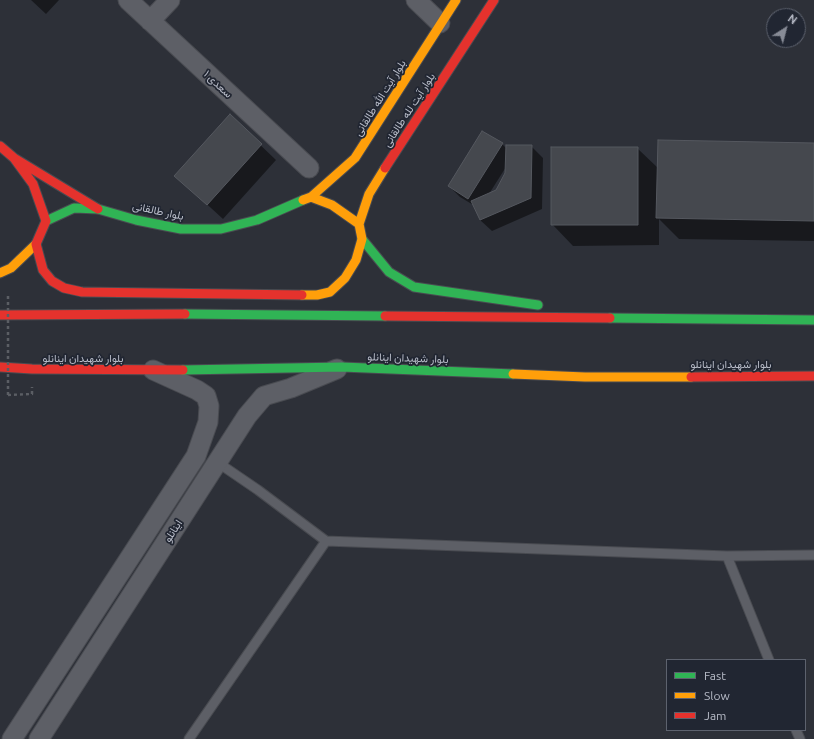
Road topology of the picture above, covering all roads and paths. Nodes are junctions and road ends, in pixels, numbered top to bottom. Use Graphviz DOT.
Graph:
graph roads {
  1 [pos="128,0"];
  2 [pos="170,0"];
  3 [pos="416,0"];
  4 [pos="456,0"];
  5 [pos="494,0"];
  6 [pos="150,21"];
  7 [pos="440,23"];
  8 [pos="0,146"];
  9 [pos="14,158"];
  10 [pos="310,168"];
  11 [pos="311,197"];
  12 [pos="98,209"];
  13 [pos="46,221"];
  14 [pos="359,224"];
  15 [pos="362,239"];
  16 [pos="36,244"];
  17 [pos="0,273"];
  18 [pos="8,295"];
  19 [pos="0,315"];
  20 [pos="642,318"];
  21 [pos="814,320"];
  22 [pos="0,367"];
  23 [pos="342,367"];
  24 [pos="152,370"];
  25 [pos="814,376"];
  26 [pos="32,394"];
  27 [pos="217,462"];
  28 [pos="326,541"];
  29 [pos="727,556"];
  30 [pos="814,556"];
  31 [pos="768,659"];
  32 [pos="12,739"];
  33 [pos="40,739"];
  34 [pos="189,739"];
  1 -- 6 [label="street, سعدی ۱"];
  2 -- 6 [label="street"];
  3 -- 7 [label="street"];
  4 -- 7 [label="main road, بلوار آیت الله طالقانی"];
  5 -- 14 [label="main road, بلوار آیت لله طالقانی"];
  6 -- 10 [label="street, سعدی ۱"];
  7 -- 11 [label="main road, بلوار آیت الله طالقانی"];
  8 -- 9 [label="main road"];
  9 -- 12 [label="main road"];
  9 -- 13 [label="main road"];
  11 -- 12 [label="main road, بلوار طالقانی"];
  11 -- 14 [label="main road"];
  12 -- 13 [label="main road, بلوار طالقانی"];
  13 -- 16 [label="main road"];
  14 -- 15 [label="main road, بلوار آیت لله طالقانی"];
  15 -- 16 [label="main road"];
  15 -- 20 [label="main road"];
  16 -- 17 [label="main road"];
  18 -- 26 [label="path, bridge"];
  19 -- 20 [label="main road"];
  20 -- 21 [label="main road"];
  22 -- 24 [label="main road, بلوار شهیدان اینانلو"];
  23 -- 24 [label="main road, بلوار شهیدان اینانلو"];
  23 -- 25 [label="main road, بلوار شهیدان اینانلو"];
  23 -- 27 [label="street, اینانلو"];
  24 -- 32 [label="street"];
  27 -- 28 [label="lane"];
  27 -- 33 [label="street, اینانلو"];
  28 -- 29 [label="lane"];
  28 -- 34 [label="lane"];
  29 -- 30 [label="lane"];
  29 -- 31 [label="lane"];
}
